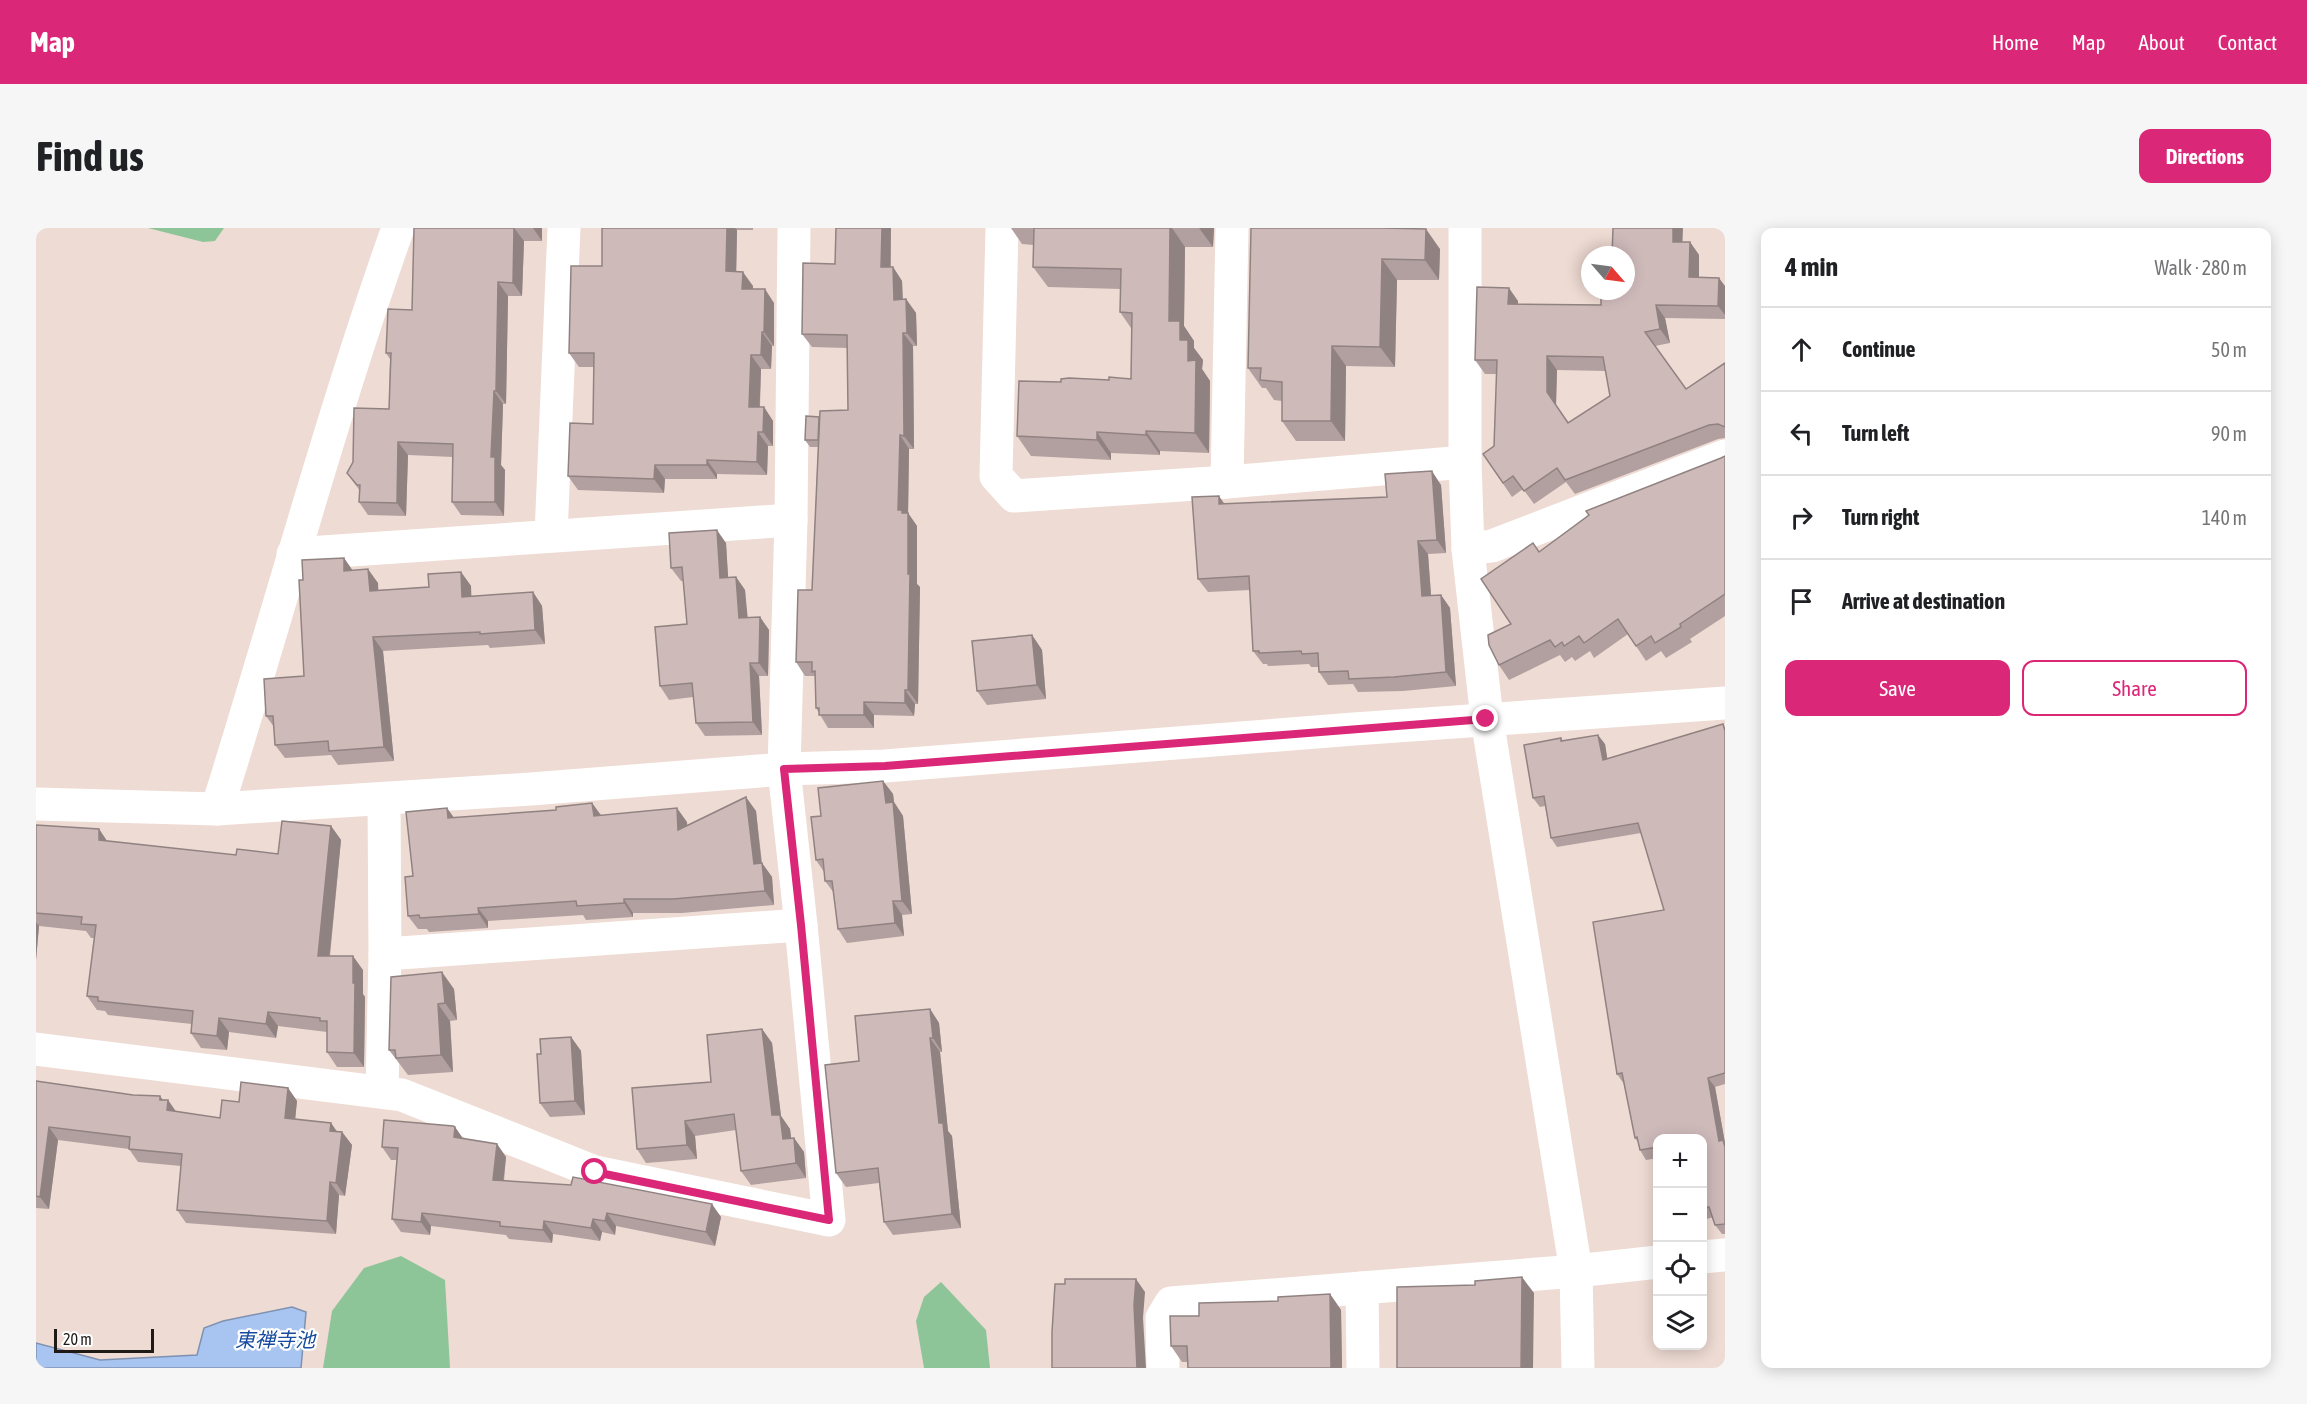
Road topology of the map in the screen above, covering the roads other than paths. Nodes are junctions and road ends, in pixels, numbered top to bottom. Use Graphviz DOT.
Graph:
graph roads {
  1 [pos="398,228"];
  2 [pos="564,228"];
  3 [pos="794,228"];
  4 [pos="1002,228"];
  5 [pos="1232,228"];
  6 [pos="1465,228"];
  7 [pos="1725,456"];
  8 [pos="1465,462"];
  9 [pos="1227,482"];
  10 [pos="791,520"];
  11 [pos="551,535"];
  12 [pos="1468,549"];
  13 [pos="293,554"];
  14 [pos="1725,703"];
  15 [pos="1486,719"];
  16 [pos="784,769"];
  17 [pos="384,799"];
  18 [pos="36,804"];
  19 [pos="217,809"];
  20 [pos="801,925"];
  21 [pos="385,954"];
  22 [pos="36,1049"];
  23 [pos="382,1091"];
  24 [pos="1725,1255"];
  25 [pos="1707,1257"];
  26 [pos="1653,1263"];
  27 [pos="1576,1271"];
  28 [pos="1362,1288"];
  29 [pos="1163,1368"];
  30 [pos="1363,1368"];
  31 [pos="1578,1368"];
  1 -- 13 [label="street"];
  2 -- 11 [label="street"];
  3 -- 10 [label="street"];
  4 -- 9 [label="street"];
  5 -- 9 [label="street"];
  6 -- 8 [label="street"];
  7 -- 12 [label="street"];
  8 -- 9 [label="street"];
  8 -- 12 [label="street"];
  10 -- 11 [label="street"];
  10 -- 16 [label="street"];
  11 -- 13 [label="street"];
  12 -- 15 [label="street"];
  13 -- 19 [label="street"];
  14 -- 15 [label="street"];
  15 -- 16 [label="street"];
  15 -- 27 [label="street"];
  16 -- 17 [label="street"];
  16 -- 20 [label="street"];
  17 -- 19 [label="street"];
  17 -- 21 [label="street"];
  18 -- 19 [label="street"];
  20 -- 21 [label="street"];
  20 -- 23 [label="street"];
  21 -- 23 [label="street"];
  22 -- 23 [label="street"];
  24 -- 25 [label="street"];
  26 -- 27 [label="street"];
  27 -- 28 [label="street"];
  27 -- 31 [label="street"];
  28 -- 29 [label="street"];
  28 -- 30 [label="street"];
}
